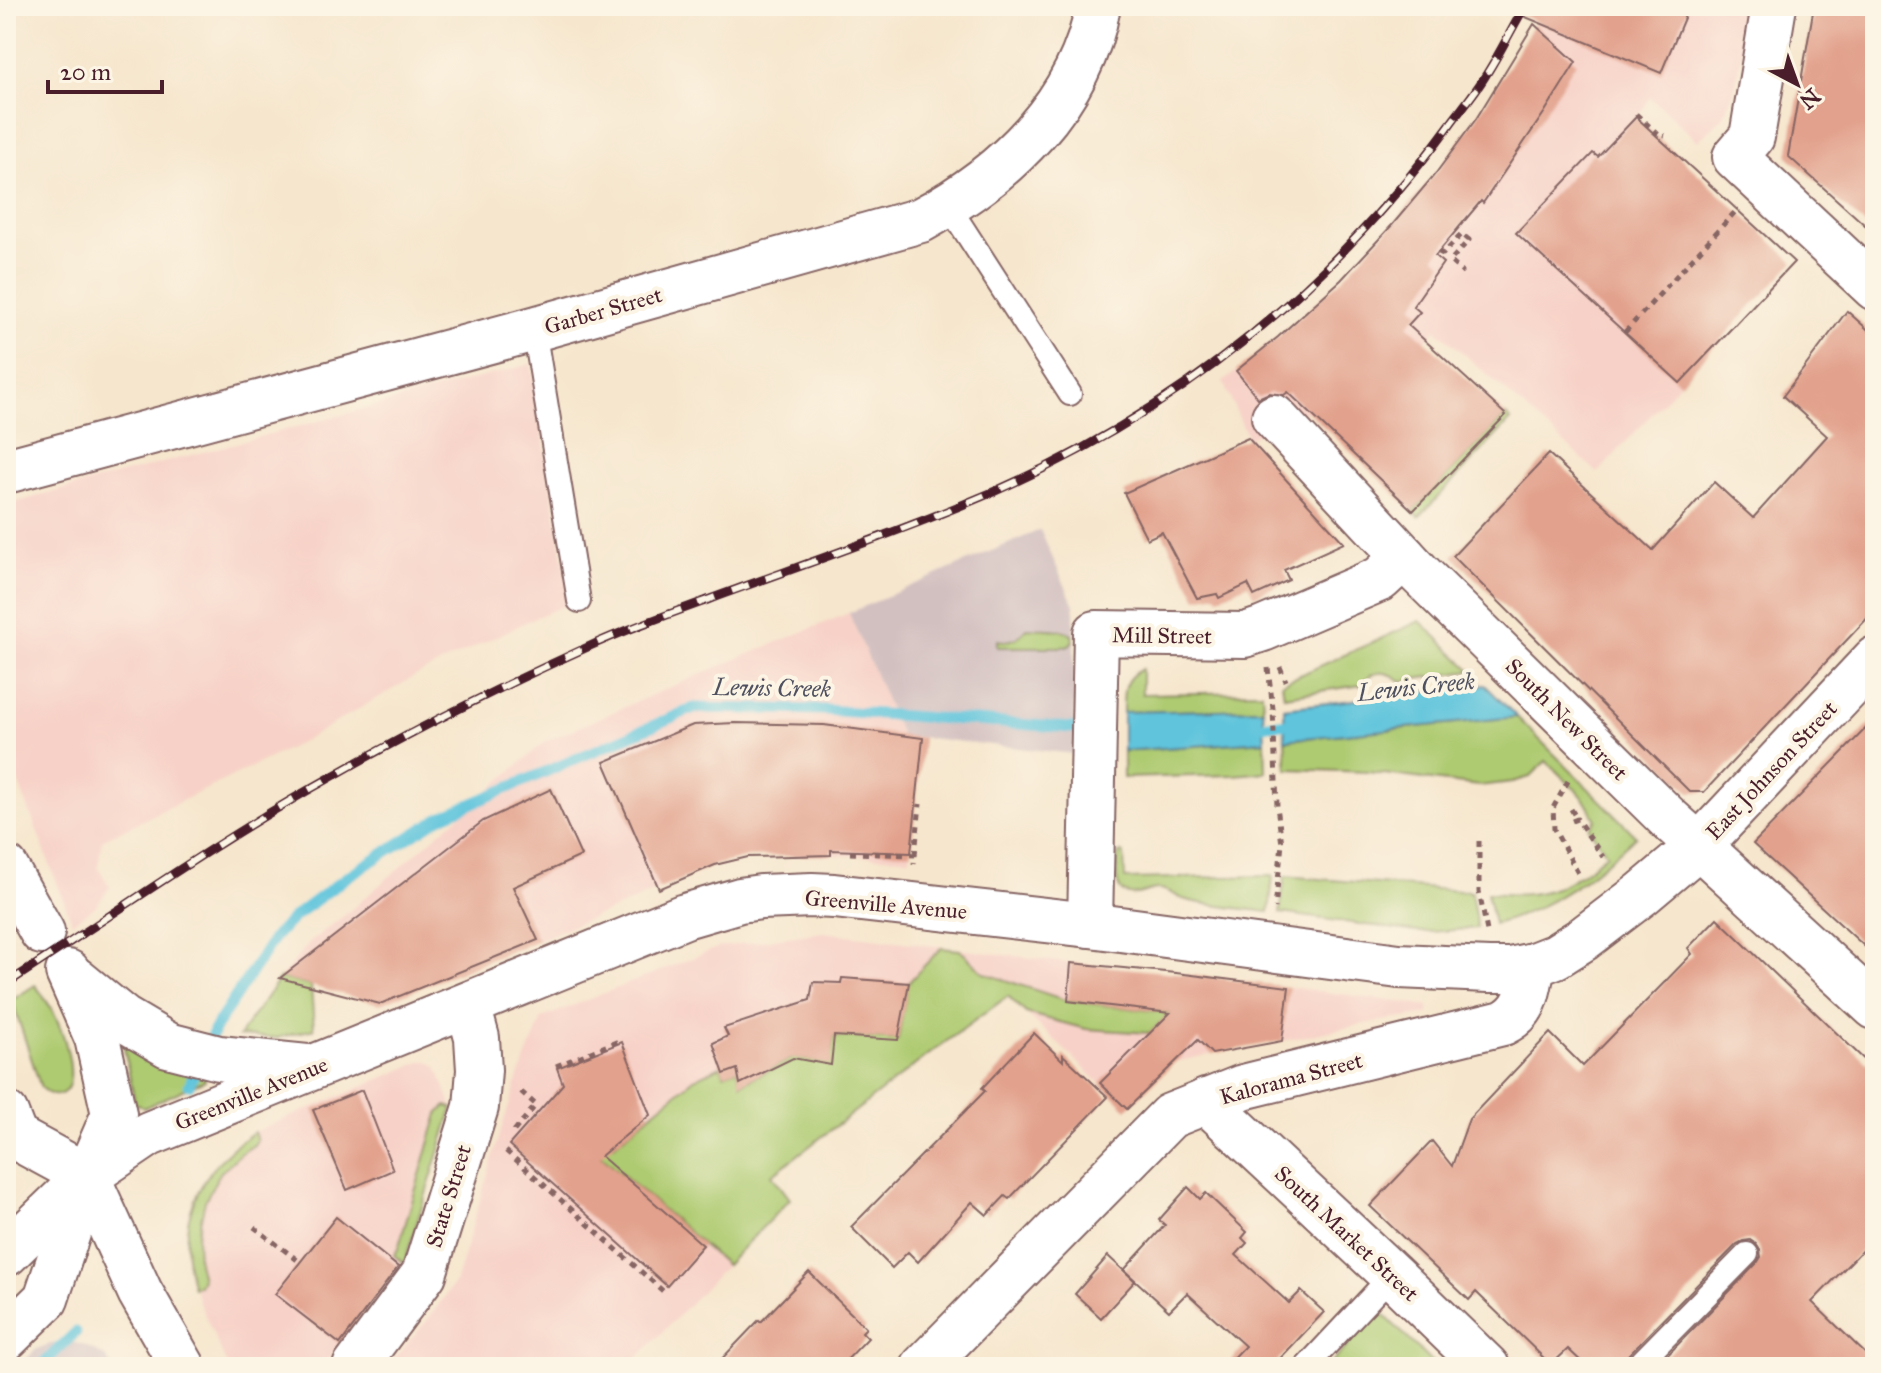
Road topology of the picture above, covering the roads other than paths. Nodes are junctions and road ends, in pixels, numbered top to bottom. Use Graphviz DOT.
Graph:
graph roads {
  1 [pos="1098,6"];
  2 [pos="1774,6"];
  3 [pos="948,205"];
  4 [pos="1875,288"];
  5 [pos="534,329"];
  6 [pos="1070,394"];
  7 [pos="1274,417"];
  8 [pos="6,471"];
  9 [pos="1404,557"];
  10 [pos="579,601"];
  11 [pos="1875,659"];
  12 [pos="1699,846"];
  13 [pos="6,868"];
  14 [pos="1090,925"];
  15 [pos="42,932"];
  16 [pos="1533,965"];
  17 [pos="468,1005"];
  18 [pos="1875,1007"];
  19 [pos="314,1067"];
  20 [pos="1206,1101"];
  21 [pos="6,1114"];
  22 [pos="87,1176"];
  23 [pos="6,1254"];
  24 [pos="1747,1254"];
  25 [pos="1392,1275"];
  26 [pos="6,1338"];
  27 [pos="183,1367"];
  28 [pos="355,1367"];
  29 [pos="923,1367"];
  30 [pos="1306,1367"];
  31 [pos="1487,1367"];
  32 [pos="1636,1367"];
  1 -- 3 [label="street, Garber Street"];
  2 -- 4 [label="street"];
  3 -- 5 [label="street, Garber Street"];
  3 -- 6 [label="lane"];
  5 -- 8 [label="street, Garber Street"];
  5 -- 10 [label="lane"];
  7 -- 9 [label="street, South New Street"];
  9 -- 12 [label="street, South New Street"];
  9 -- 14 [label="street, Mill Street"];
  11 -- 12 [label="street, East Johnson Street"];
  12 -- 16 [label="street, Greenville Avenue"];
  12 -- 18 [label="street, South New Street"];
  13 -- 15 [label="street"];
  14 -- 16 [label="street, Greenville Avenue"];
  14 -- 17 [label="street, Greenville Avenue"];
  16 -- 20 [label="street, Kalorama Street"];
  17 -- 19 [label="street, Greenville Avenue"];
  17 -- 28 [label="street, State Street"];
  19 -- 22 [label="street, Greenville Avenue"];
  19 -- 22 [label="street"];
  20 -- 25 [label="street, South Market Street"];
  20 -- 29 [label="street, Kalorama Street"];
  21 -- 22 [label="street"];
  22 -- 23 [label="street"];
  22 -- 26 [label="street"];
  22 -- 27 [label="street"];
  24 -- 32 [label="lane"];
  25 -- 30 [label="lane"];
  25 -- 31 [label="street, South Market Street"];
}
